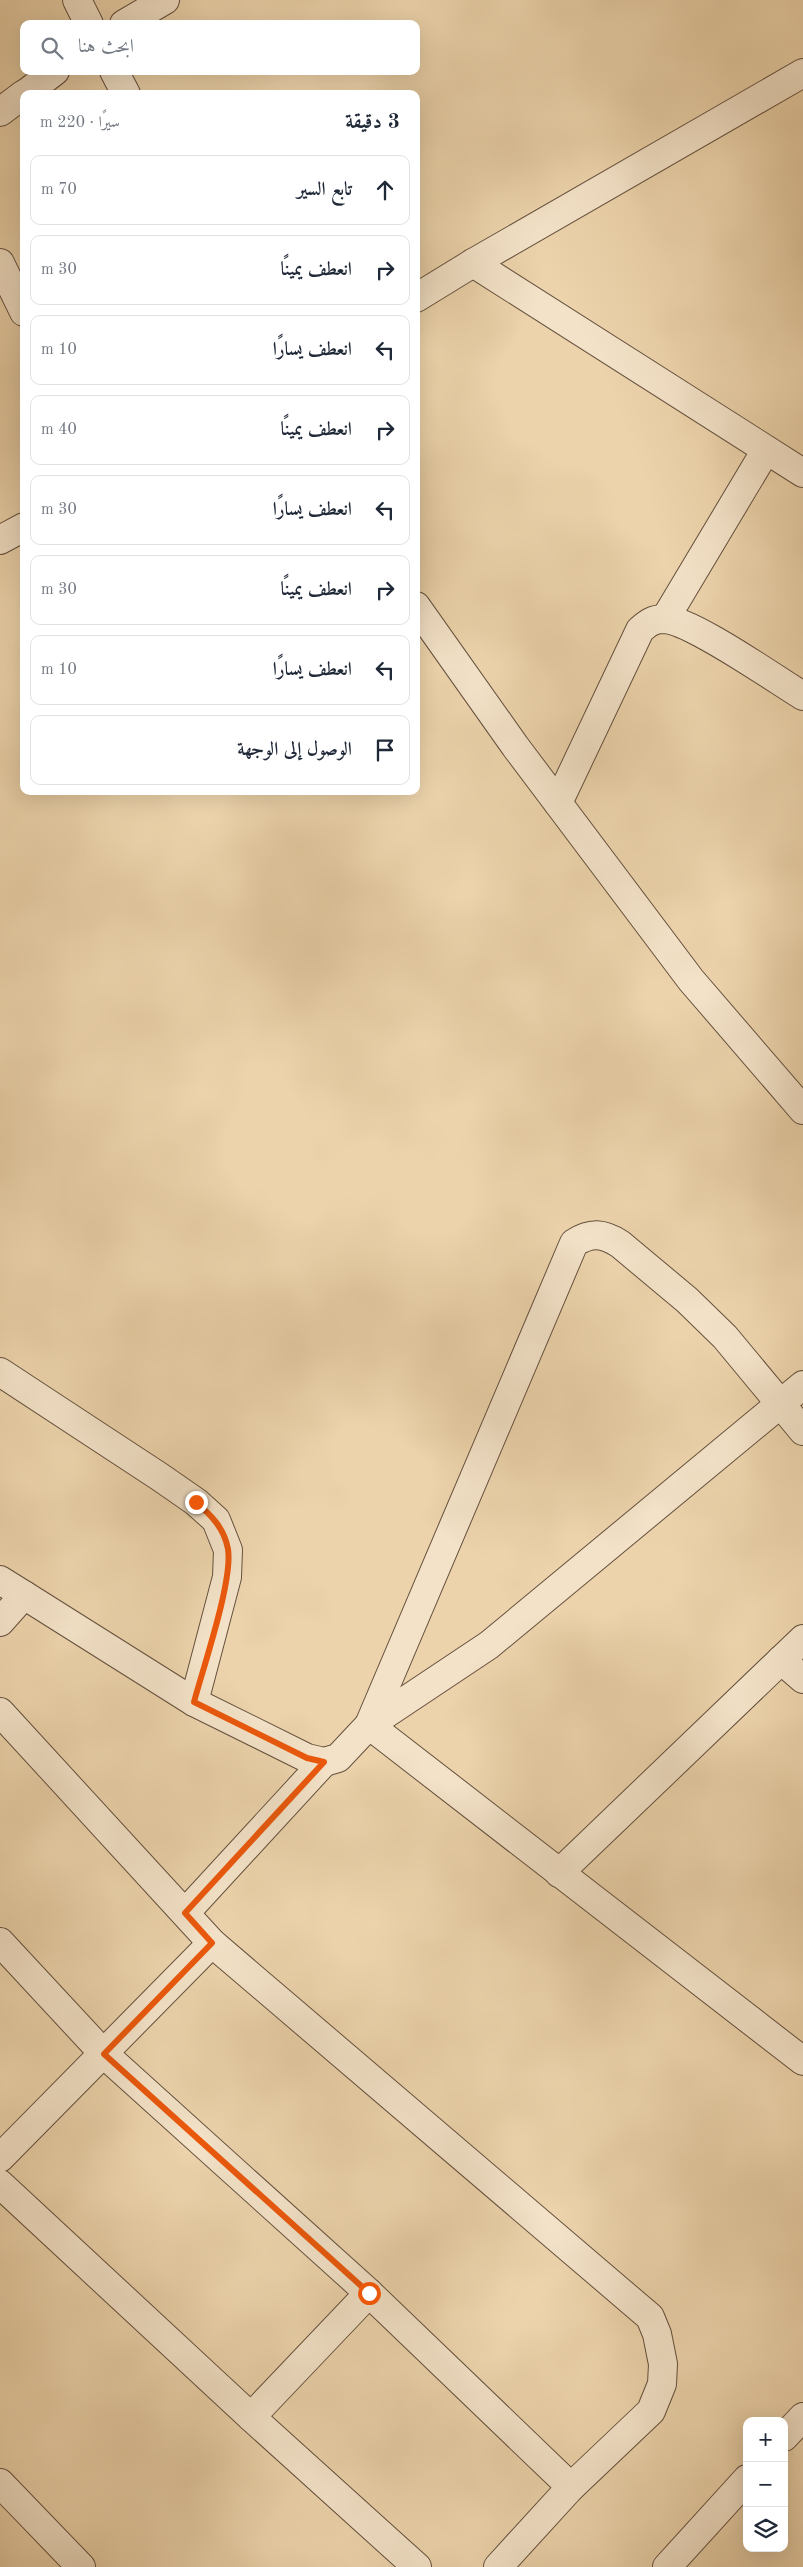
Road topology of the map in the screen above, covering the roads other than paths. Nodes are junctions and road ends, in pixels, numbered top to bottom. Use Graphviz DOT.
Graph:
graph roads {
  1 [pos="77,0"];
  2 [pos="165,0"];
  3 [pos="87,20"];
  4 [pos="131,20"];
  5 [pos="803,73"];
  6 [pos="50,75"];
  7 [pos="116,75"];
  8 [pos="29,90"];
  9 [pos="124,90"];
  10 [pos="20,97"];
  11 [pos="0,112"];
  12 [pos="0,263"];
  13 [pos="473,263"];
  14 [pos="420,296"];
  15 [pos="20,304"];
  16 [pos="766,450"];
  17 [pos="803,473"];
  18 [pos="20,529"];
  19 [pos="0,540"];
  20 [pos="420,612"];
  21 [pos="666,619"];
  22 [pos="803,696"];
  23 [pos="558,803"];
  24 [pos="803,1110"];
  25 [pos="0,1372"];
  26 [pos="803,1385"];
  27 [pos="781,1404"];
  28 [pos="803,1431"];
  29 [pos="0,1580"];
  30 [pos="24,1595"];
  31 [pos="0,1622"];
  32 [pos="803,1639"];
  33 [pos="781,1660"];
  34 [pos="803,1679"];
  35 [pos="194,1702"];
  36 [pos="0,1712"];
  37 [pos="369,1725"];
  38 [pos="324,1762"];
  39 [pos="559,1873"];
  40 [pos="185,1913"];
  41 [pos="0,1942"];
  42 [pos="212,1943"];
  43 [pos="104,2054"];
  44 [pos="803,2061"];
  45 [pos="0,2158"];
  46 [pos="0,2184"];
  47 [pos="369,2293"];
  48 [pos="250,2417"];
  49 [pos="803,2417"];
  50 [pos="788,2433"];
  51 [pos="0,2483"];
  52 [pos="743,2483"];
  53 [pos="571,2487"];
  54 [pos="81,2567"];
  55 [pos="417,2567"];
  56 [pos="498,2567"];
  57 [pos="666,2567"];
  1 -- 3 [label="street"];
  2 -- 4 [label="street"];
  5 -- 13 [label="street"];
  6 -- 8 [label="street"];
  7 -- 9 [label="street"];
  10 -- 11 [label="street"];
  12 -- 15 [label="street"];
  13 -- 14 [label="street"];
  13 -- 16 [label="street"];
  16 -- 17 [label="street"];
  16 -- 21 [label="street"];
  18 -- 19 [label="street"];
  20 -- 23 [label="street"];
  21 -- 22 [label="street"];
  21 -- 23 [label="street"];
  23 -- 24 [label="street"];
  25 -- 35 [label="street"];
  26 -- 27 [label="street"];
  27 -- 28 [label="street"];
  27 -- 37 [label="street"];
  27 -- 37 [label="street"];
  29 -- 30 [label="street"];
  30 -- 31 [label="street"];
  30 -- 35 [label="street"];
  32 -- 33 [label="street"];
  33 -- 34 [label="street"];
  33 -- 39 [label="street"];
  35 -- 38 [label="street"];
  36 -- 40 [label="street"];
  37 -- 38 [label="street"];
  37 -- 39 [label="street"];
  38 -- 40 [label="street"];
  39 -- 44 [label="street"];
  40 -- 42 [label="street"];
  41 -- 43 [label="street"];
  42 -- 43 [label="street"];
  42 -- 53 [label="street"];
  43 -- 45 [label="street"];
  43 -- 47 [label="street"];
  46 -- 48 [label="street"];
  47 -- 48 [label="street"];
  47 -- 53 [label="street"];
  48 -- 55 [label="street"];
  49 -- 50 [label="street"];
  51 -- 54 [label="street"];
  52 -- 57 [label="street"];
  53 -- 56 [label="street"];
}
